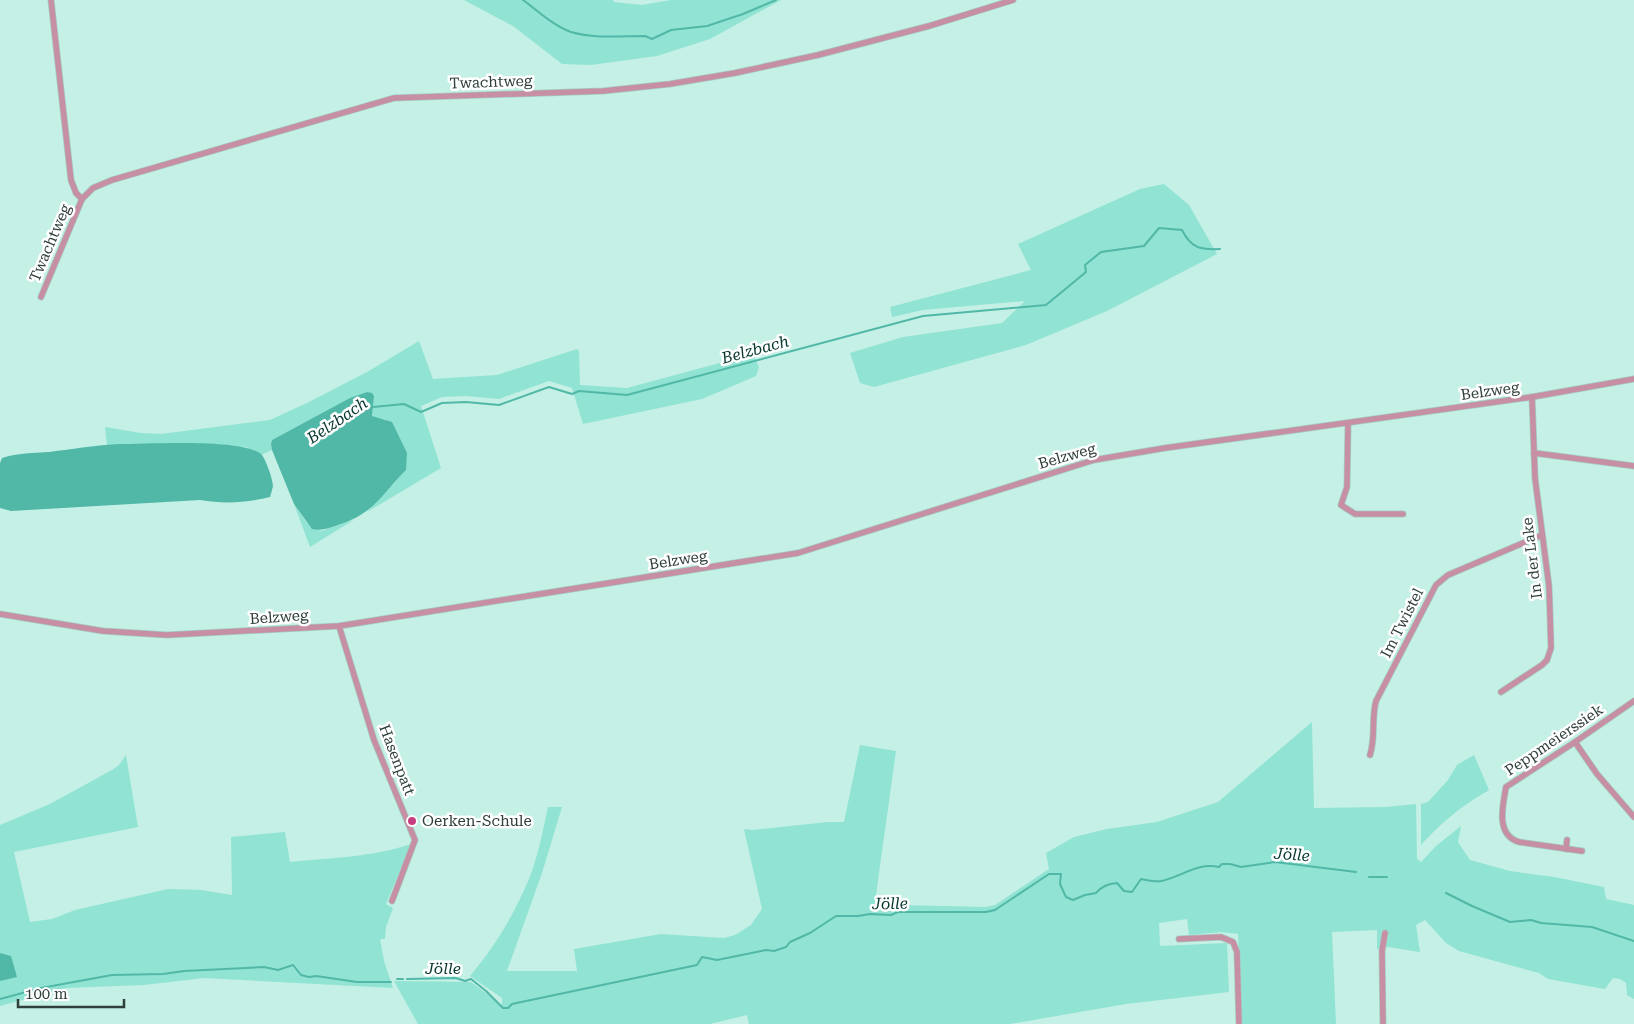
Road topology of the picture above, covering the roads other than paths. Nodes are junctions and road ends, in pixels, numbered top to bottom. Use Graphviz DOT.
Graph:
graph roads {
  1 [pos="52,0"];
  2 [pos="1013,0"];
  3 [pos="82,199"];
  4 [pos="41,297"];
  5 [pos="1634,379"];
  6 [pos="1532,397"];
  7 [pos="1348,424"];
  8 [pos="1534,453"];
  9 [pos="1634,466"];
  10 [pos="1403,514"];
  11 [pos="1542,535"];
  12 [pos="0,614"];
  13 [pos="339,626"];
  14 [pos="1501,692"];
  15 [pos="1634,701"];
  16 [pos="1575,742"];
  17 [pos="1370,755"];
  18 [pos="1634,817"];
  19 [pos="1567,840"];
  20 [pos="1566,849"];
  21 [pos="1582,852"];
  22 [pos="392,901"];
  23 [pos="1385,932"];
  24 [pos="1179,939"];
  25 [pos="1239,1024"];
  26 [pos="1383,1024"];
  1 -- 3 [label="street"];
  2 -- 3 [label="street, Twachtweg"];
  3 -- 4 [label="street, Twachtweg"];
  5 -- 6 [label="street, Belzweg"];
  6 -- 7 [label="street, Belzweg"];
  6 -- 8 [label="street, In der Lake"];
  7 -- 10 [label="street"];
  7 -- 13 [label="street, Belzweg"];
  8 -- 9 [label="street"];
  8 -- 11 [label="street, In der Lake"];
  11 -- 14 [label="street, In der Lake"];
  11 -- 17 [label="street, Im Twistel"];
  12 -- 13 [label="street, Belzweg"];
  13 -- 22 [label="street, Hasenpatt"];
  15 -- 16 [label="street, Peppmeierssiek"];
  16 -- 18 [label="street"];
  16 -- 20 [label="street, Peppmeierssiek"];
  19 -- 20 [label="street"];
  20 -- 21 [label="street, Peppmeierssiek"];
  23 -- 26 [label="street"];
  24 -- 25 [label="street"];
}
